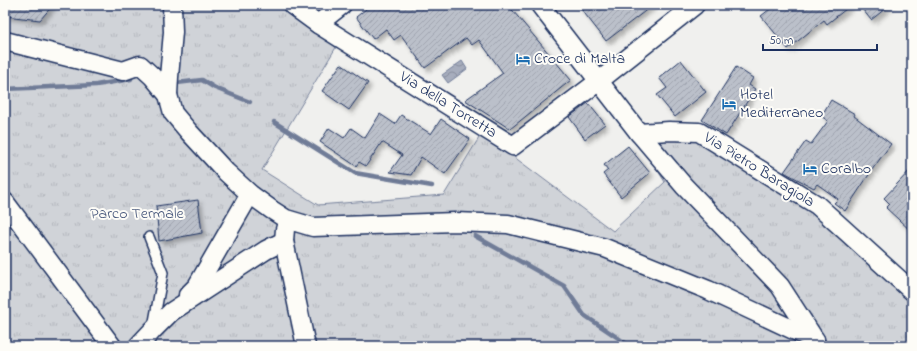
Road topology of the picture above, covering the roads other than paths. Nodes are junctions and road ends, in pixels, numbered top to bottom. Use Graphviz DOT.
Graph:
graph roads {
  1 [pos="172,5"];
  2 [pos="292,5"];
  3 [pos="342,5"];
  4 [pos="540,5"];
  5 [pos="695,5"];
  6 [pos="318,24"];
  7 [pos="5,41"];
  8 [pos="599,81"];
  9 [pos="168,95"];
  10 [pos="639,133"];
  11 [pos="250,194"];
  12 [pos="5,202"];
  13 [pos="286,219"];
  14 [pos="149,237"];
  15 [pos="284,241"];
  16 [pos="912,291"];
  17 [pos="171,312"];
  18 [pos="152,330"];
  19 [pos="814,343"];
  20 [pos="112,346"];
  21 [pos="138,346"];
  22 [pos="306,346"];
  1 -- 9 [label="street"];
  2 -- 6 [label="street, Via della Torretta"];
  3 -- 6 [label="street"];
  4 -- 8 [label="street"];
  5 -- 8 [label="street"];
  6 -- 8 [label="street, Via della Torretta"];
  7 -- 9 [label="street"];
  8 -- 10 [label="street"];
  9 -- 11 [label="street"];
  10 -- 16 [label="street, Via Pietro Baragiola"];
  10 -- 19 [label="street"];
  11 -- 13 [label="street"];
  11 -- 17 [label="street"];
  12 -- 20 [label="street"];
  13 -- 15 [label="street"];
  13 -- 19 [label="street"];
  14 -- 18 [label="lane"];
  15 -- 17 [label="street"];
  15 -- 22 [label="street"];
  17 -- 18 [label="street"];
  18 -- 21 [label="street"];
}
